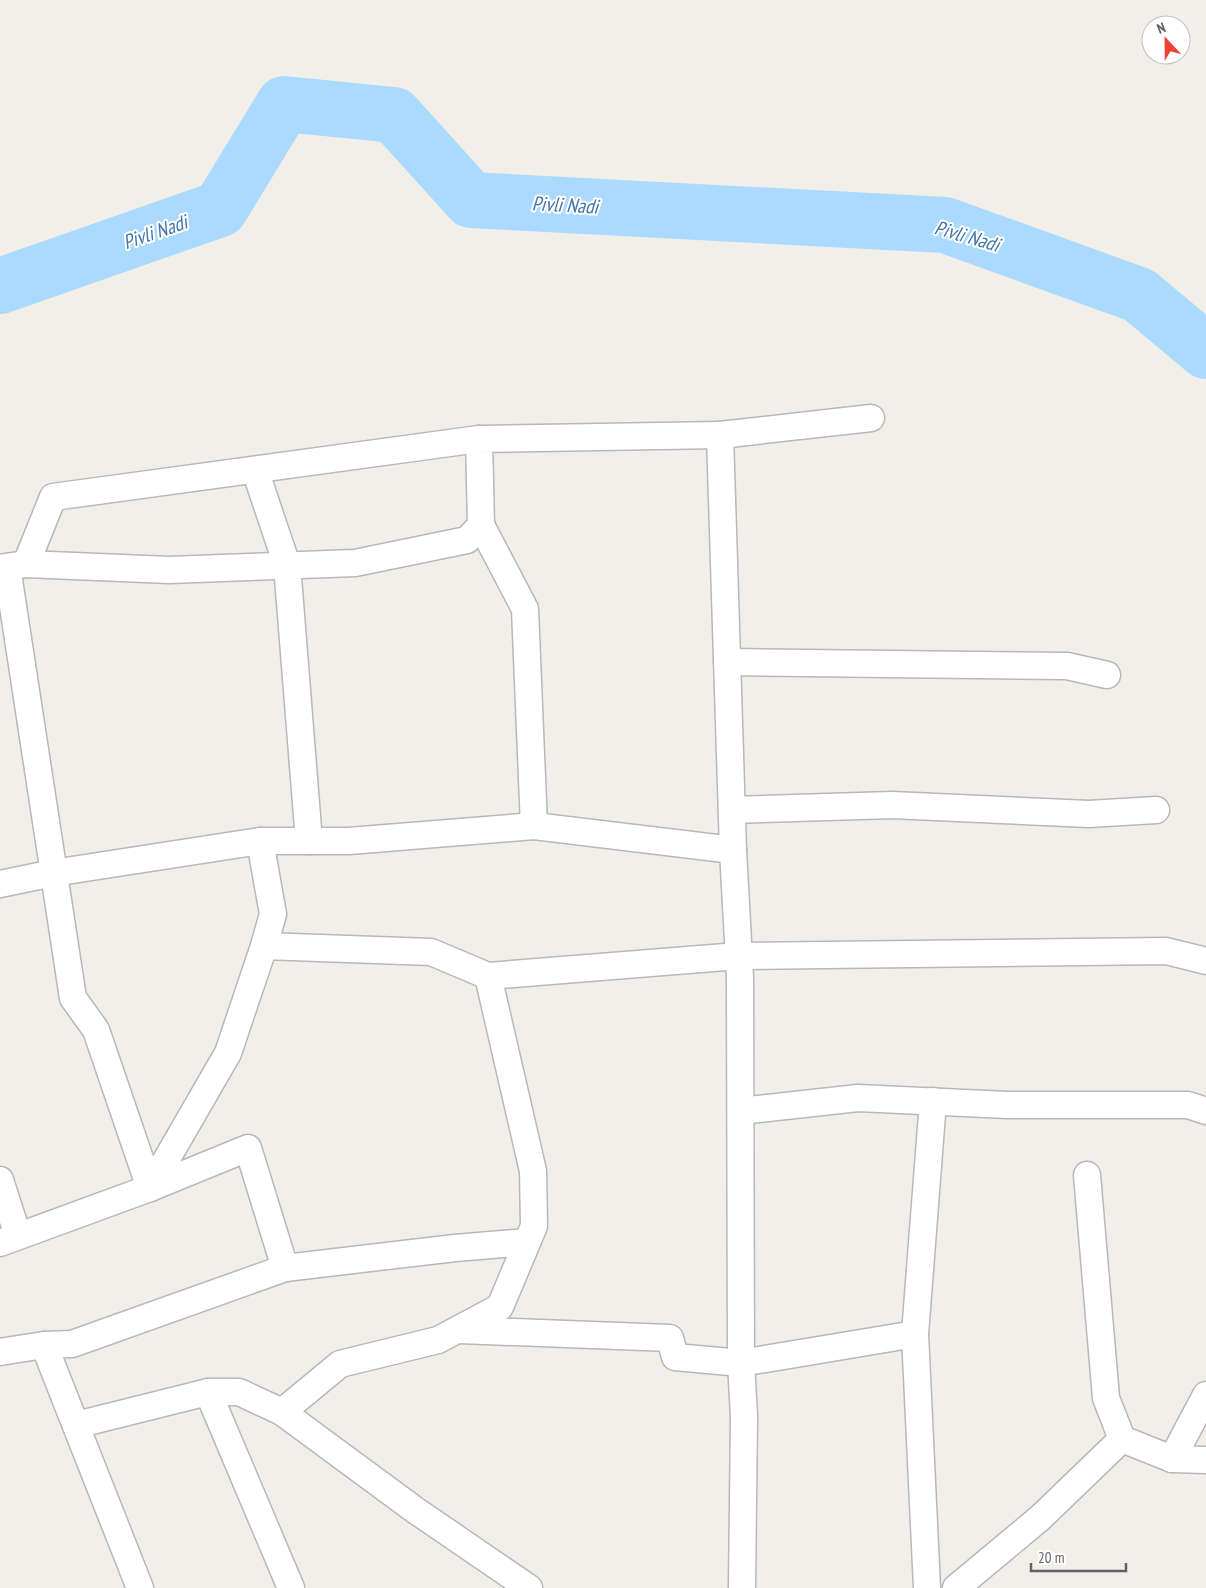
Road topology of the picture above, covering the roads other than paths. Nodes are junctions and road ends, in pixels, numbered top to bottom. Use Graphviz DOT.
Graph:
graph roads {
  1 [pos="871,418"];
  2 [pos="720,435"];
  3 [pos="479,440"];
  4 [pos="255,470"];
  5 [pos="480,525"];
  6 [pos="287,565"];
  7 [pos="11,566"];
  8 [pos="727,662"];
  9 [pos="1107,675"];
  10 [pos="732,810"];
  11 [pos="1156,810"];
  12 [pos="534,826"];
  13 [pos="260,841"];
  14 [pos="309,841"];
  15 [pos="733,850"];
  16 [pos="53,873"];
  17 [pos="0,884"];
  18 [pos="264,946"];
  19 [pos="738,956"];
  20 [pos="1206,961"];
  21 [pos="488,976"];
  22 [pos="933,1101"];
  23 [pos="741,1111"];
  24 [pos="1206,1111"];
  25 [pos="1088,1175"];
  26 [pos="0,1180"];
  27 [pos="150,1188"];
  28 [pos="9,1240"];
  29 [pos="527,1242"];
  30 [pos="285,1268"];
  31 [pos="456,1330"];
  32 [pos="915,1334"];
  33 [pos="44,1345"];
  34 [pos="0,1352"];
  35 [pos="741,1363"];
  36 [pos="208,1392"];
  37 [pos="1206,1395"];
  38 [pos="282,1412"];
  39 [pos="76,1425"];
  40 [pos="1122,1439"];
  41 [pos="1172,1459"];
  42 [pos="1206,1460"];
  43 [pos="140,1588"];
  44 [pos="291,1588"];
  45 [pos="530,1588"];
  46 [pos="742,1588"];
  47 [pos="927,1588"];
  48 [pos="956,1588"];
  1 -- 2 [label="street"];
  2 -- 3 [label="street"];
  2 -- 8 [label="street"];
  3 -- 4 [label="street"];
  3 -- 5 [label="street"];
  4 -- 6 [label="street"];
  4 -- 7 [label="street"];
  5 -- 6 [label="street"];
  5 -- 12 [label="street"];
  6 -- 7 [label="street"];
  6 -- 14 [label="street"];
  7 -- 16 [label="street"];
  8 -- 9 [label="street"];
  8 -- 10 [label="street"];
  10 -- 11 [label="street"];
  10 -- 15 [label="street"];
  12 -- 14 [label="street"];
  12 -- 15 [label="street"];
  13 -- 14 [label="street"];
  13 -- 16 [label="street"];
  13 -- 18 [label="street"];
  15 -- 19 [label="street"];
  16 -- 17 [label="street"];
  16 -- 27 [label="street"];
  18 -- 21 [label="street"];
  18 -- 27 [label="street"];
  19 -- 20 [label="street"];
  19 -- 21 [label="street"];
  19 -- 23 [label="street"];
  21 -- 29 [label="street"];
  22 -- 23 [label="street"];
  22 -- 24 [label="street"];
  22 -- 32 [label="street"];
  23 -- 35 [label="street"];
  25 -- 40 [label="street"];
  26 -- 28 [label="street"];
  27 -- 28 [label="street"];
  27 -- 30 [label="street"];
  29 -- 30 [label="street"];
  29 -- 31 [label="street"];
  30 -- 33 [label="street"];
  31 -- 35 [label="street"];
  31 -- 38 [label="street"];
  32 -- 35 [label="street"];
  32 -- 47 [label="street"];
  33 -- 34 [label="street"];
  33 -- 39 [label="street"];
  35 -- 46 [label="street"];
  36 -- 38 [label="street"];
  36 -- 39 [label="street"];
  36 -- 44 [label="street"];
  37 -- 41 [label="street"];
  38 -- 45 [label="street"];
  39 -- 43 [label="street"];
  40 -- 41 [label="street"];
  40 -- 48 [label="street"];
  41 -- 42 [label="street"];
}
